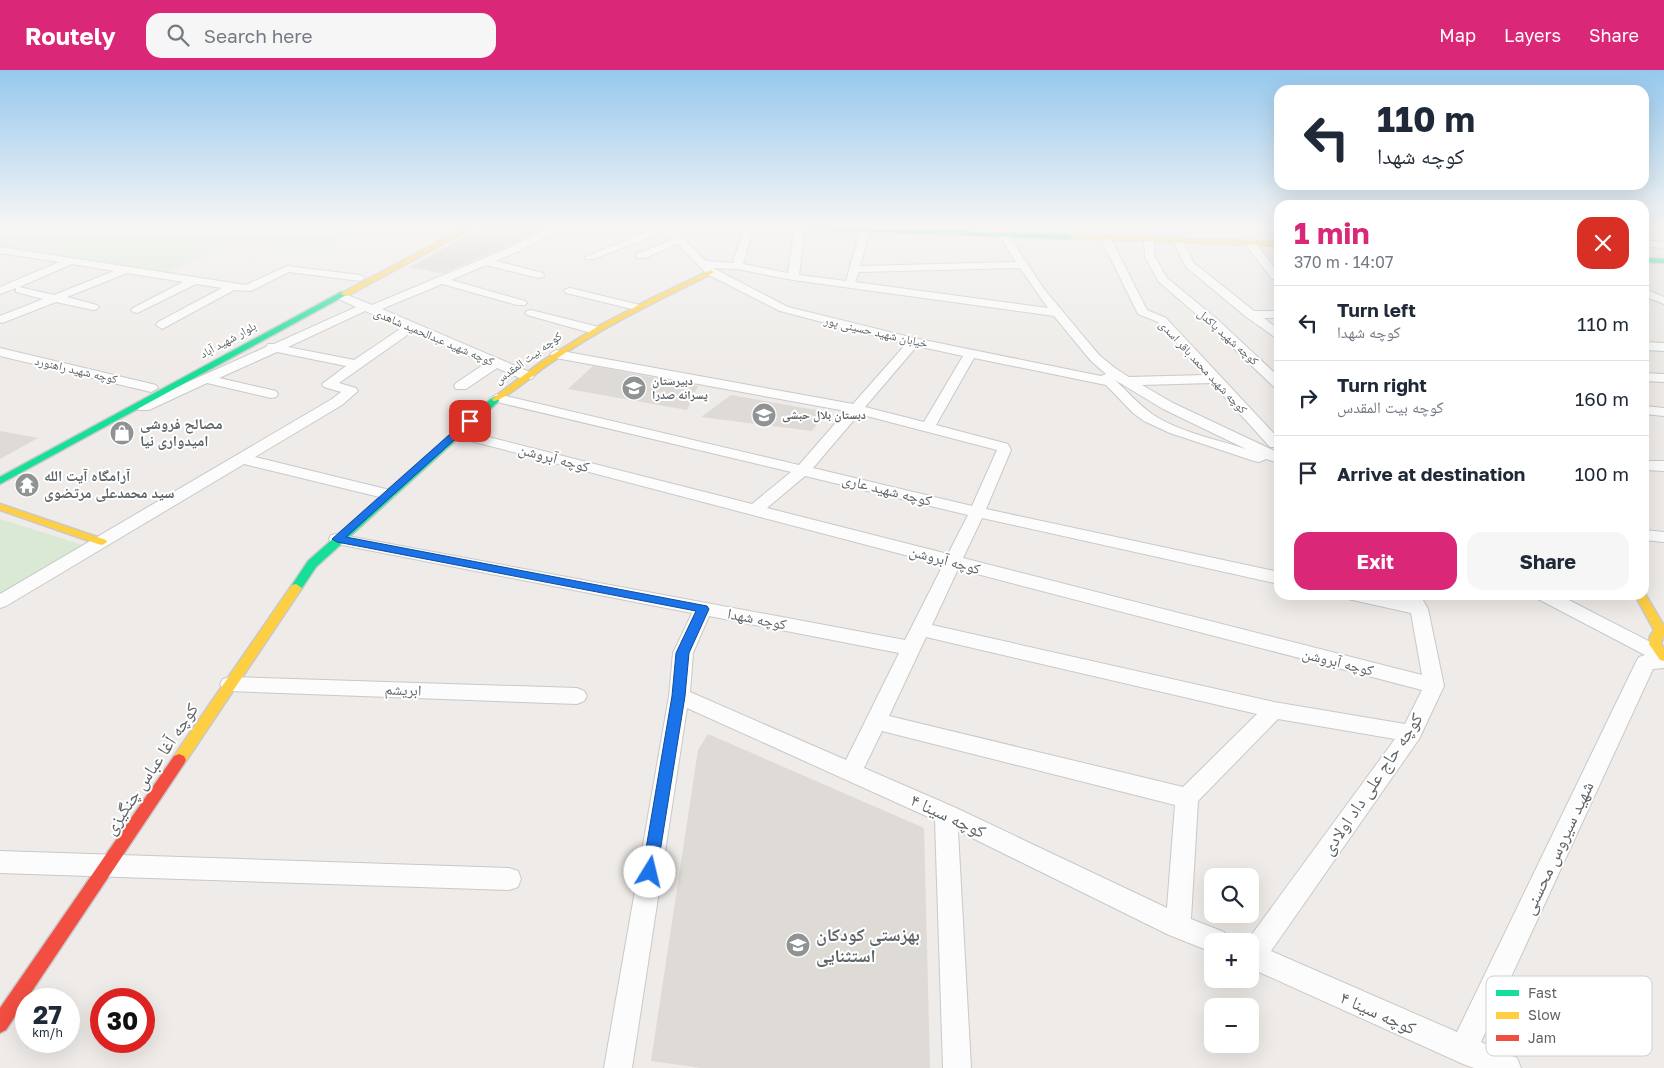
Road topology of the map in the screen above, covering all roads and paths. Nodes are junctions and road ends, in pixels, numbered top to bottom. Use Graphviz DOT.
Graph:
graph roads {
  1 [pos="41,274"];
  2 [pos="114,274"];
  3 [pos="155,274"];
  4 [pos="278,274"];
  5 [pos="325,274"];
  6 [pos="368,274"];
  7 [pos="383,274"];
  8 [pos="456,274"];
  9 [pos="533,274"];
  10 [pos="697,274"];
  11 [pos="717,274"];
  12 [pos="776,274"];
  13 [pos="793,274"];
  14 [pos="853,274"];
  15 [pos="1027,274"];
  16 [pos="1123,274"];
  17 [pos="1159,274"];
  18 [pos="1200,274"];
  19 [pos="539,275"];
  20 [pos="793,277"];
  21 [pos="360,278"];
  22 [pos="196,280"];
  23 [pos="441,280"];
  24 [pos="850,285"];
  25 [pos="234,286"];
  26 [pos="20,290"];
  27 [pos="0,291"];
  28 [pos="570,291"];
  29 [pos="1664,293"];
  30 [pos="341,296"];
  31 [pos="1649,296"];
  32 [pos="52,298"];
  33 [pos="1649,298"];
  34 [pos="1664,302"];
  35 [pos="521,303"];
  36 [pos="93,307"];
  37 [pos="367,308"];
  38 [pos="636,308"];
  39 [pos="137,310"];
  40 [pos="531,313"];
  41 [pos="1060,313"];
  42 [pos="1249,314"];
  43 [pos="1274,315"];
  44 [pos="2,319"];
  45 [pos="162,324"];
  46 [pos="411,327"];
  47 [pos="595,330"];
  48 [pos="1274,332"];
  49 [pos="914,342"];
  50 [pos="252,343"];
  51 [pos="1649,346"];
  52 [pos="1664,347"];
  53 [pos="273,348"];
  54 [pos="0,352"];
  55 [pos="972,353"];
  56 [pos="556,354"];
  57 [pos="1095,358"];
  58 [pos="495,363"];
  59 [pos="358,365"];
  60 [pos="527,376"];
  61 [pos="1649,377"];
  62 [pos="1664,378"];
  63 [pos="206,379"];
  64 [pos="1215,379"];
  65 [pos="1274,379"];
  66 [pos="1124,381"];
  67 [pos="1109,382"];
  68 [pos="461,386"];
  69 [pos="151,388"];
  70 [pos="271,394"];
  71 [pos="497,398"];
  72 [pos="856,409"];
  73 [pos="1649,410"];
  74 [pos="1664,412"];
  75 [pos="100,426"];
  76 [pos="928,427"];
  77 [pos="457,433"];
  78 [pos="1274,441"];
  79 [pos="1246,442"];
  80 [pos="1274,444"];
  81 [pos="1274,456"];
  82 [pos="244,459"];
  83 [pos="1274,463"];
  84 [pos="1649,466"];
  85 [pos="1664,466"];
  86 [pos="0,470"];
  87 [pos="803,470"];
  88 [pos="0,481"];
  89 [pos="388,494"];
  90 [pos="0,506"];
  91 [pos="755,510"];
  92 [pos="977,512"];
  93 [pos="1649,536"];
  94 [pos="1664,537"];
  95 [pos="337,539"];
  96 [pos="102,542"];
  97 [pos="953,562"];
  98 [pos="1274,577"];
  99 [pos="1398,600"];
  100 [pos="1554,600"];
  101 [pos="1644,600"];
  102 [pos="0,602"];
  103 [pos="1415,602"];
  104 [pos="703,609"];
  105 [pos="1578,612"];
  106 [pos="920,628"];
  107 [pos="1660,632"];
  108 [pos="911,648"];
  109 [pos="1664,657"];
  110 [pos="1664,662"];
  111 [pos="230,684"];
  112 [pos="1434,686"];
  113 [pos="577,696"];
  114 [pos="679,696"];
  115 [pos="1274,710"];
  116 [pos="876,721"];
  117 [pos="1411,733"];
  118 [pos="851,772"];
  119 [pos="1187,798"];
  120 [pos="946,814"];
  121 [pos="0,862"];
  122 [pos="107,866"];
  123 [pos="509,879"];
  124 [pos="1178,926"];
  125 [pos="1204,936"];
  126 [pos="1259,945"];
  127 [pos="1259,960"];
  128 [pos="1498,976"];
  129 [pos="1486,1001"];
  130 [pos="0,1024"];
  131 [pos="1463,1050"];
  132 [pos="618,1068"];
  133 [pos="957,1068"];
  134 [pos="1506,1068"];
  1 -- 27 [label="street"];
  2 -- 32 [label="street"];
  3 -- 22 [label="street"];
  4 -- 25 [label="street"];
  5 -- 21 [label="street"];
  6 -- 21 [label="main road, بلوار شهید آباد"];
  7 -- 30 [label="main road, بلوار شهید آباد"];
  8 -- 23 [label="street"];
  9 -- 19 [label="street"];
  10 -- 38 [label="main road, کوچه بیت المقدس"];
  11 -- 49 [label="street, خیابان شهید حسینی پور"];
  12 -- 20 [label="street"];
  13 -- 20 [label="street"];
  14 -- 24 [label="street"];
  15 -- 41 [label="street"];
  16 -- 64 [label="street, کوچه شهید محمد باقر اسدی"];
  17 -- 65 [label="street, کوچه شهید پاکدل"];
  18 -- 42 [label="street"];
  20 -- 24 [label="street"];
  21 -- 69 [label="main road, بلوار شهید آباد"];
  22 -- 25 [label="street"];
  22 -- 39 [label="street"];
  23 -- 35 [label="street"];
  23 -- 37 [label="street"];
  24 -- 41 [label="street"];
  25 -- 45 [label="street"];
  26 -- 32 [label="street"];
  28 -- 38 [label="street"];
  29 -- 31 [label="street"];
  30 -- 37 [label="street, کوچه شهید عبدالحمید شاهدی"];
  30 -- 50 [label="main road, بلوار شهید آباد"];
  32 -- 36 [label="street"];
  32 -- 44 [label="street"];
  33 -- 34 [label="street"];
  37 -- 46 [label="street, کوچه شهید عبدالحمید شاهدی"];
  37 -- 53 [label="street"];
  38 -- 47 [label="main road, کوچه بیت المقدس"];
  40 -- 47 [label="street"];
  41 -- 57 [label="street"];
  42 -- 43 [label="street"];
  42 -- 48 [label="street"];
  46 -- 58 [label="street, کوچه شهید عبدالحمید شاهدی"];
  46 -- 59 [label="street"];
  47 -- 56 [label="main road, کوچه بیت المقدس"];
  49 -- 55 [label="street, خیابان شهید حسینی پور"];
  49 -- 72 [label="street"];
  50 -- 53 [label="street"];
  50 -- 75 [label="main road, بلوار شهید آباد"];
  51 -- 52 [label="street"];
  53 -- 59 [label="street"];
  53 -- 63 [label="street"];
  54 -- 69 [label="street, کوچه شهید راهنورد"];
  55 -- 67 [label="street, خیابان شهید حسینی پور"];
  55 -- 76 [label="street"];
  56 -- 60 [label="main road, کوچه بیت المقدس"];
  56 -- 72 [label="street"];
  57 -- 66 [label="street"];
  57 -- 67 [label="street"];
  58 -- 60 [label="street, کوچه شهید عبدالحمید شاهدی"];
  58 -- 68 [label="street"];
  59 -- 82 [label="street"];
  60 -- 71 [label="main road, کوچه بیت المقدس"];
  61 -- 62 [label="street"];
  63 -- 70 [label="street"];
  63 -- 75 [label="street"];
  64 -- 66 [label="street"];
  64 -- 78 [label="street, کوچه شهید محمد باقر اسدی"];
  66 -- 79 [label="street"];
  67 -- 83 [label="street"];
  69 -- 86 [label="main road, بلوار شهید آباد"];
  71 -- 77 [label="main road, کوچه بیت المقدس"];
  71 -- 87 [label="street, کوچه شهید عاری"];
  72 -- 76 [label="street"];
  72 -- 87 [label="street"];
  73 -- 74 [label="street"];
  75 -- 88 [label="main road, بلوار شهید آباد"];
  76 -- 92 [label="street"];
  77 -- 89 [label="main road, کوچه بیت المقدس"];
  77 -- 91 [label="street, کوچه آبروشن"];
  79 -- 80 [label="street"];
  79 -- 81 [label="street"];
  82 -- 89 [label="street"];
  82 -- 96 [label="street"];
  84 -- 85 [label="street"];
  87 -- 91 [label="street"];
  87 -- 92 [label="street, کوچه شهید عاری"];
  89 -- 95 [label="main road, کوچه بیت المقدس"];
  90 -- 96 [label="main road"];
  91 -- 97 [label="street, کوچه آبروشن"];
  92 -- 97 [label="street"];
  92 -- 98 [label="street, کوچه شهید عاری"];
  93 -- 94 [label="street"];
  95 -- 104 [label="street, کوچه شهدا"];
  95 -- 111 [label="main road, کوچه آغا عباس چنگیزی"];
  96 -- 102 [label="street"];
  97 -- 106 [label="street"];
  97 -- 112 [label="street, کوچه آبروشن"];
  99 -- 103 [label="street"];
  100 -- 105 [label="street"];
  101 -- 107 [label="main road"];
  103 -- 112 [label="street"];
  104 -- 108 [label="street, کوچه شهدا"];
  104 -- 114 [label="street"];
  105 -- 107 [label="street"];
  105 -- 109 [label="street"];
  106 -- 108 [label="street"];
  106 -- 115 [label="street"];
  107 -- 109 [label="main road"];
  108 -- 116 [label="street"];
  110 -- 128 [label="street, شهید سیروس محسنی"];
  111 -- 113 [label="street, ابریشم"];
  111 -- 122 [label="main road, کوچه آغا عباس چنگیزی"];
  112 -- 117 [label="street, کوچه حاج علی داد اولادی"];
  114 -- 118 [label="street, کوچه سینا ۴"];
  114 -- 132 [label="street"];
  115 -- 117 [label="street"];
  115 -- 119 [label="street"];
  116 -- 118 [label="street"];
  116 -- 119 [label="street"];
  117 -- 126 [label="street, کوچه حاج علی داد اولادی"];
  118 -- 120 [label="street, کوچه سینا ۴"];
  119 -- 124 [label="street"];
  120 -- 124 [label="street, کوچه سینا ۴"];
  120 -- 133 [label="street"];
  121 -- 122 [label="street"];
  122 -- 123 [label="street"];
  122 -- 130 [label="main road, کوچه آغا عباس چنگیزی"];
  124 -- 125 [label="street, کوچه سینا ۴"];
  127 -- 131 [label="street, کوچه سینا ۴"];
  129 -- 131 [label="street, شهید سیروس محسنی"];
  131 -- 134 [label="street, کوچه سینا ۴"];
}
